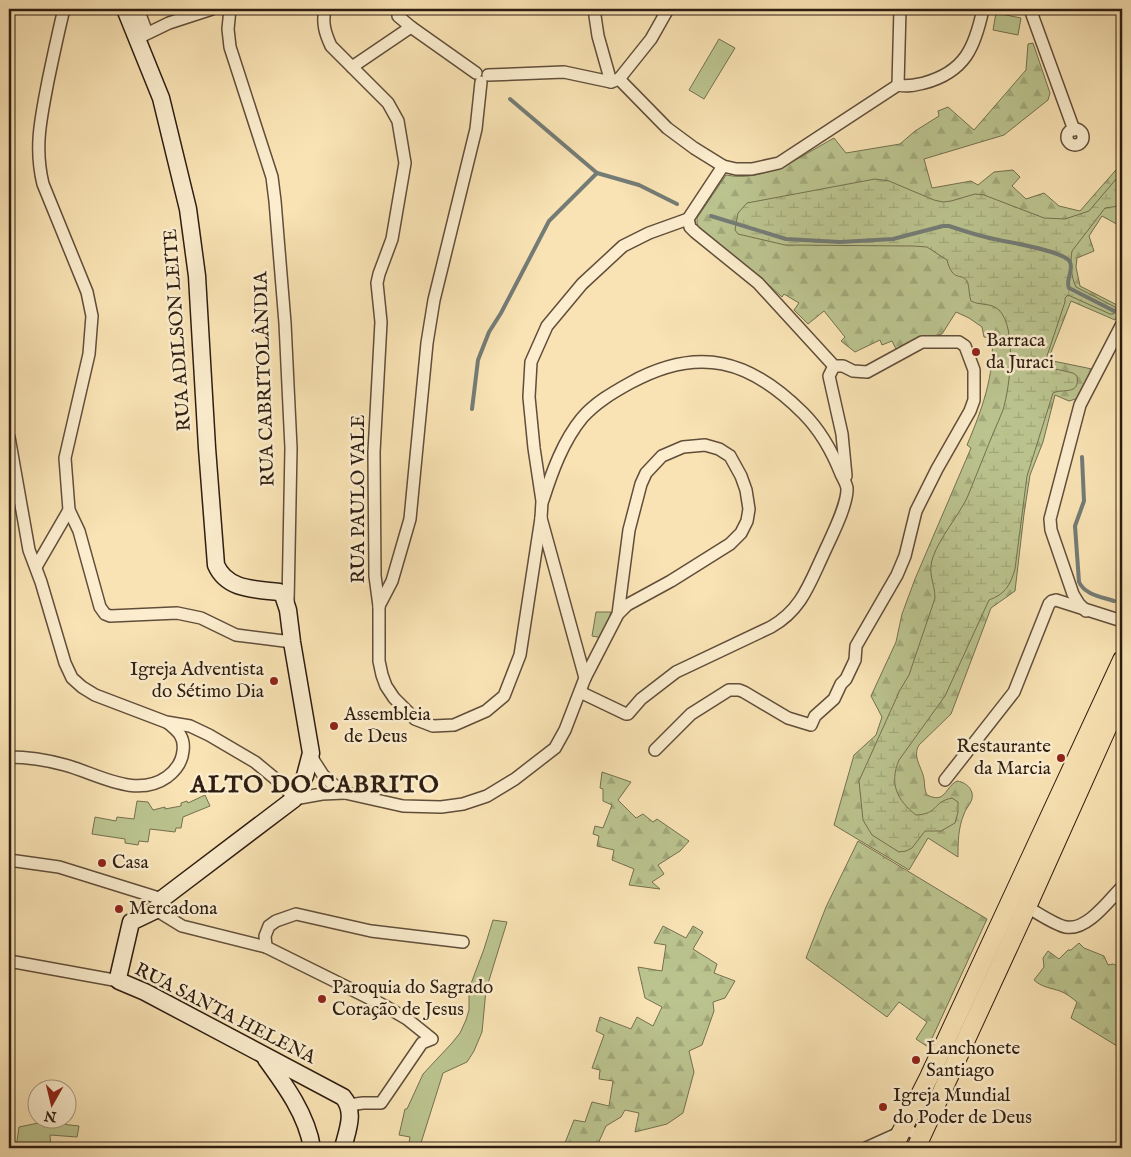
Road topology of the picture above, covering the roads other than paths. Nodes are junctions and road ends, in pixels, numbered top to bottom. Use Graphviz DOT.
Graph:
graph roads {
  1 [pos="64,9"];
  2 [pos="125,9"];
  3 [pos="138,9"];
  4 [pos="212,9"];
  5 [pos="230,9"];
  6 [pos="325,9"];
  7 [pos="398,9"];
  8 [pos="594,9"];
  9 [pos="668,9"];
  10 [pos="900,9"];
  11 [pos="983,9"];
  12 [pos="1030,9"];
  13 [pos="411,27"];
  14 [pos="142,35"];
  15 [pos="352,66"];
  16 [pos="482,76"];
  17 [pos="615,80"];
  18 [pos="898,85"];
  19 [pos="1074,130"];
  20 [pos="723,166"];
  21 [pos="688,220"];
  22 [pos="1122,324"];
  23 [pos="834,366"];
  24 [pos="9,437"];
  25 [pos="847,487"];
  26 [pos="542,501"];
  27 [pos="68,510"];
  28 [pos="541,518"];
  29 [pos="36,567"];
  30 [pos="379,606"];
  31 [pos="288,610"];
  32 [pos="1086,611"];
  33 [pos="618,614"];
  34 [pos="1122,621"];
  35 [pos="292,642"];
  36 [pos="1122,660"];
  37 [pos="585,678"];
  38 [pos="580,692"];
  39 [pos="1120,705"];
  40 [pos="166,722"];
  41 [pos="655,750"];
  42 [pos="311,753"];
  43 [pos="9,757"];
  44 [pos="945,780"];
  45 [pos="345,793"];
  46 [pos="294,799"];
  47 [pos="9,860"];
  48 [pos="1122,887"];
  49 [pos="159,904"];
  50 [pos="1027,907"];
  51 [pos="463,942"];
  52 [pos="266,947"];
  53 [pos="9,961"];
  54 [pos="120,981"];
  55 [pos="263,1055"];
  56 [pos="349,1105"];
  57 [pos="902,1131"];
  58 [pos="919,1145"];
  59 [pos="312,1148"];
  60 [pos="344,1148"];
  61 [pos="866,1148"];
  62 [pos="892,1148"];
  1 -- 27 [label="street"];
  2 -- 14 [label="street, RUA ADILSON LEITE"];
  3 -- 14 [label="street"];
  4 -- 14 [label="street"];
  5 -- 31 [label="street, RUA CABRITOLÂNDIA"];
  6 -- 15 [label="street, RUA PAULO VALE"];
  7 -- 13 [label="street"];
  8 -- 17 [label="street"];
  9 -- 17 [label="street"];
  10 -- 18 [label="street"];
  11 -- 18 [label="street"];
  12 -- 19 [label="street"];
  13 -- 15 [label="street"];
  13 -- 16 [label="street"];
  14 -- 31 [label="street, RUA ADILSON LEITE"];
  15 -- 30 [label="street, RUA PAULO VALE"];
  16 -- 17 [label="street"];
  16 -- 30 [label="street, RUA PAULO VALE"];
  17 -- 20 [label="street"];
  18 -- 20 [label="street"];
  20 -- 21 [label="street"];
  21 -- 23 [label="street"];
  21 -- 26 [label="street"];
  22 -- 32 [label="street"];
  23 -- 25 [label="street"];
  23 -- 41 [label="street"];
  24 -- 29 [label="street"];
  25 -- 26 [label="street"];
  25 -- 38 [label="street"];
  26 -- 28 [label="street"];
  27 -- 29 [label="street"];
  27 -- 35 [label="street"];
  28 -- 30 [label="street"];
  28 -- 37 [label="street"];
  29 -- 40 [label="street"];
  31 -- 35 [label="street, RUA CABRITOLÂNDIA"];
  32 -- 34 [label="street"];
  32 -- 44 [label="street"];
  33 -- 33 [label="street"];
  33 -- 37 [label="street"];
  35 -- 42 [label="street, RUA CABRITOLÂNDIA"];
  36 -- 57 [label="main road"];
  37 -- 38 [label="street"];
  38 -- 45 [label="street"];
  39 -- 50 [label="main road"];
  40 -- 43 [label="street"];
  40 -- 46 [label="street"];
  42 -- 45 [label="street"];
  42 -- 46 [label="street"];
  45 -- 46 [label="street"];
  46 -- 49 [label="street"];
  47 -- 49 [label="street"];
  48 -- 50 [label="street"];
  49 -- 52 [label="street"];
  49 -- 54 [label="street"];
  50 -- 58 [label="main road"];
  51 -- 52 [label="street"];
  52 -- 56 [label="street"];
  53 -- 54 [label="street, RUA SANTA HELENA"];
  54 -- 55 [label="street, RUA SANTA HELENA"];
  55 -- 56 [label="street, RUA SANTA HELENA"];
  55 -- 59 [label="street"];
  56 -- 60 [label="street"];
  57 -- 58 [label="street"];
  57 -- 61 [label="street"];
  57 -- 62 [label="main road"];
}
